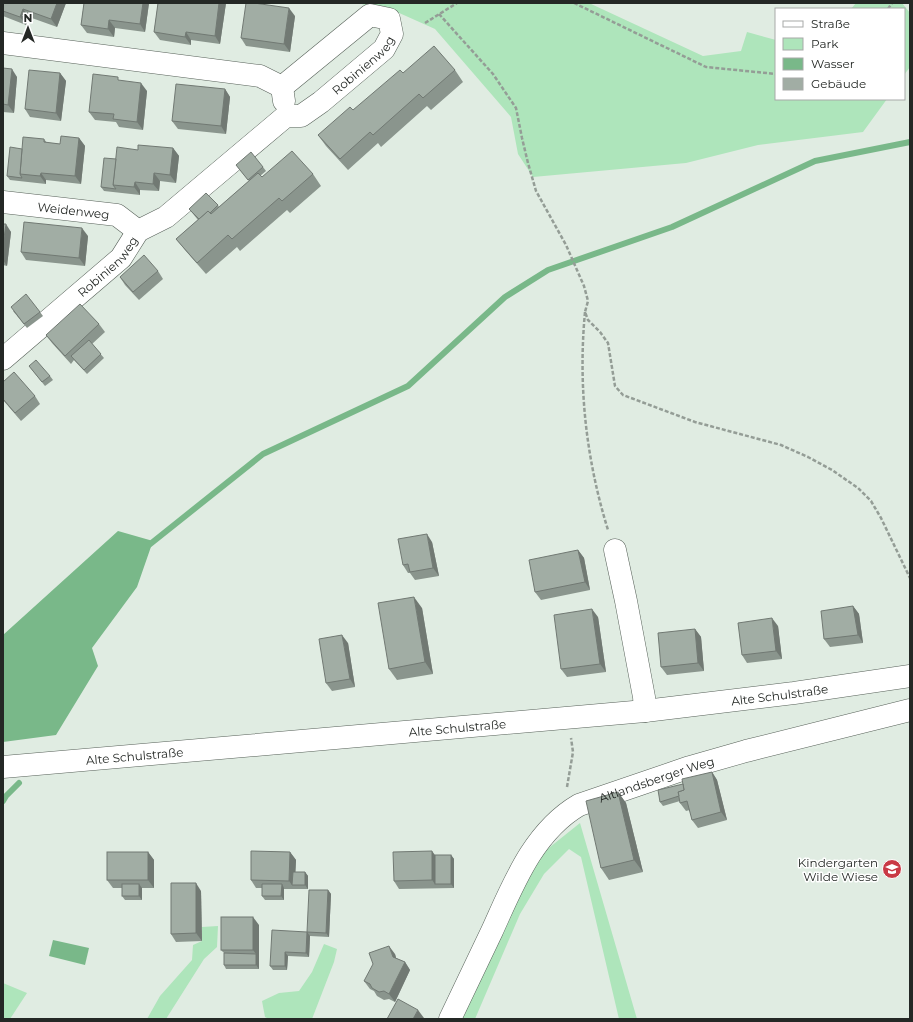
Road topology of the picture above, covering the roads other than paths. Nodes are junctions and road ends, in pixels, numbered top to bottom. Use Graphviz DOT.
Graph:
graph roads {
  1 [pos="3,44"];
  2 [pos="282,87"];
  3 [pos="286,116"];
  4 [pos="3,202"];
  5 [pos="138,231"];
  6 [pos="3,359"];
  7 [pos="615,550"];
  8 [pos="910,676"];
  9 [pos="910,710"];
  10 [pos="645,711"];
  11 [pos="3,767"];
  12 [pos="450,1019"];
  1 -- 2 [label="street"];
  2 -- 3 [label="street"];
  2 -- 3 [label="street, Robinienweg"];
  3 -- 5 [label="street, Robinienweg"];
  4 -- 5 [label="street, Weidenweg"];
  5 -- 6 [label="street, Robinienweg"];
  7 -- 10 [label="street"];
  8 -- 10 [label="street, Alte Schulstraße"];
  9 -- 12 [label="street, Altlandsberger Weg"];
  10 -- 11 [label="street, Alte Schulstraße"];
}
